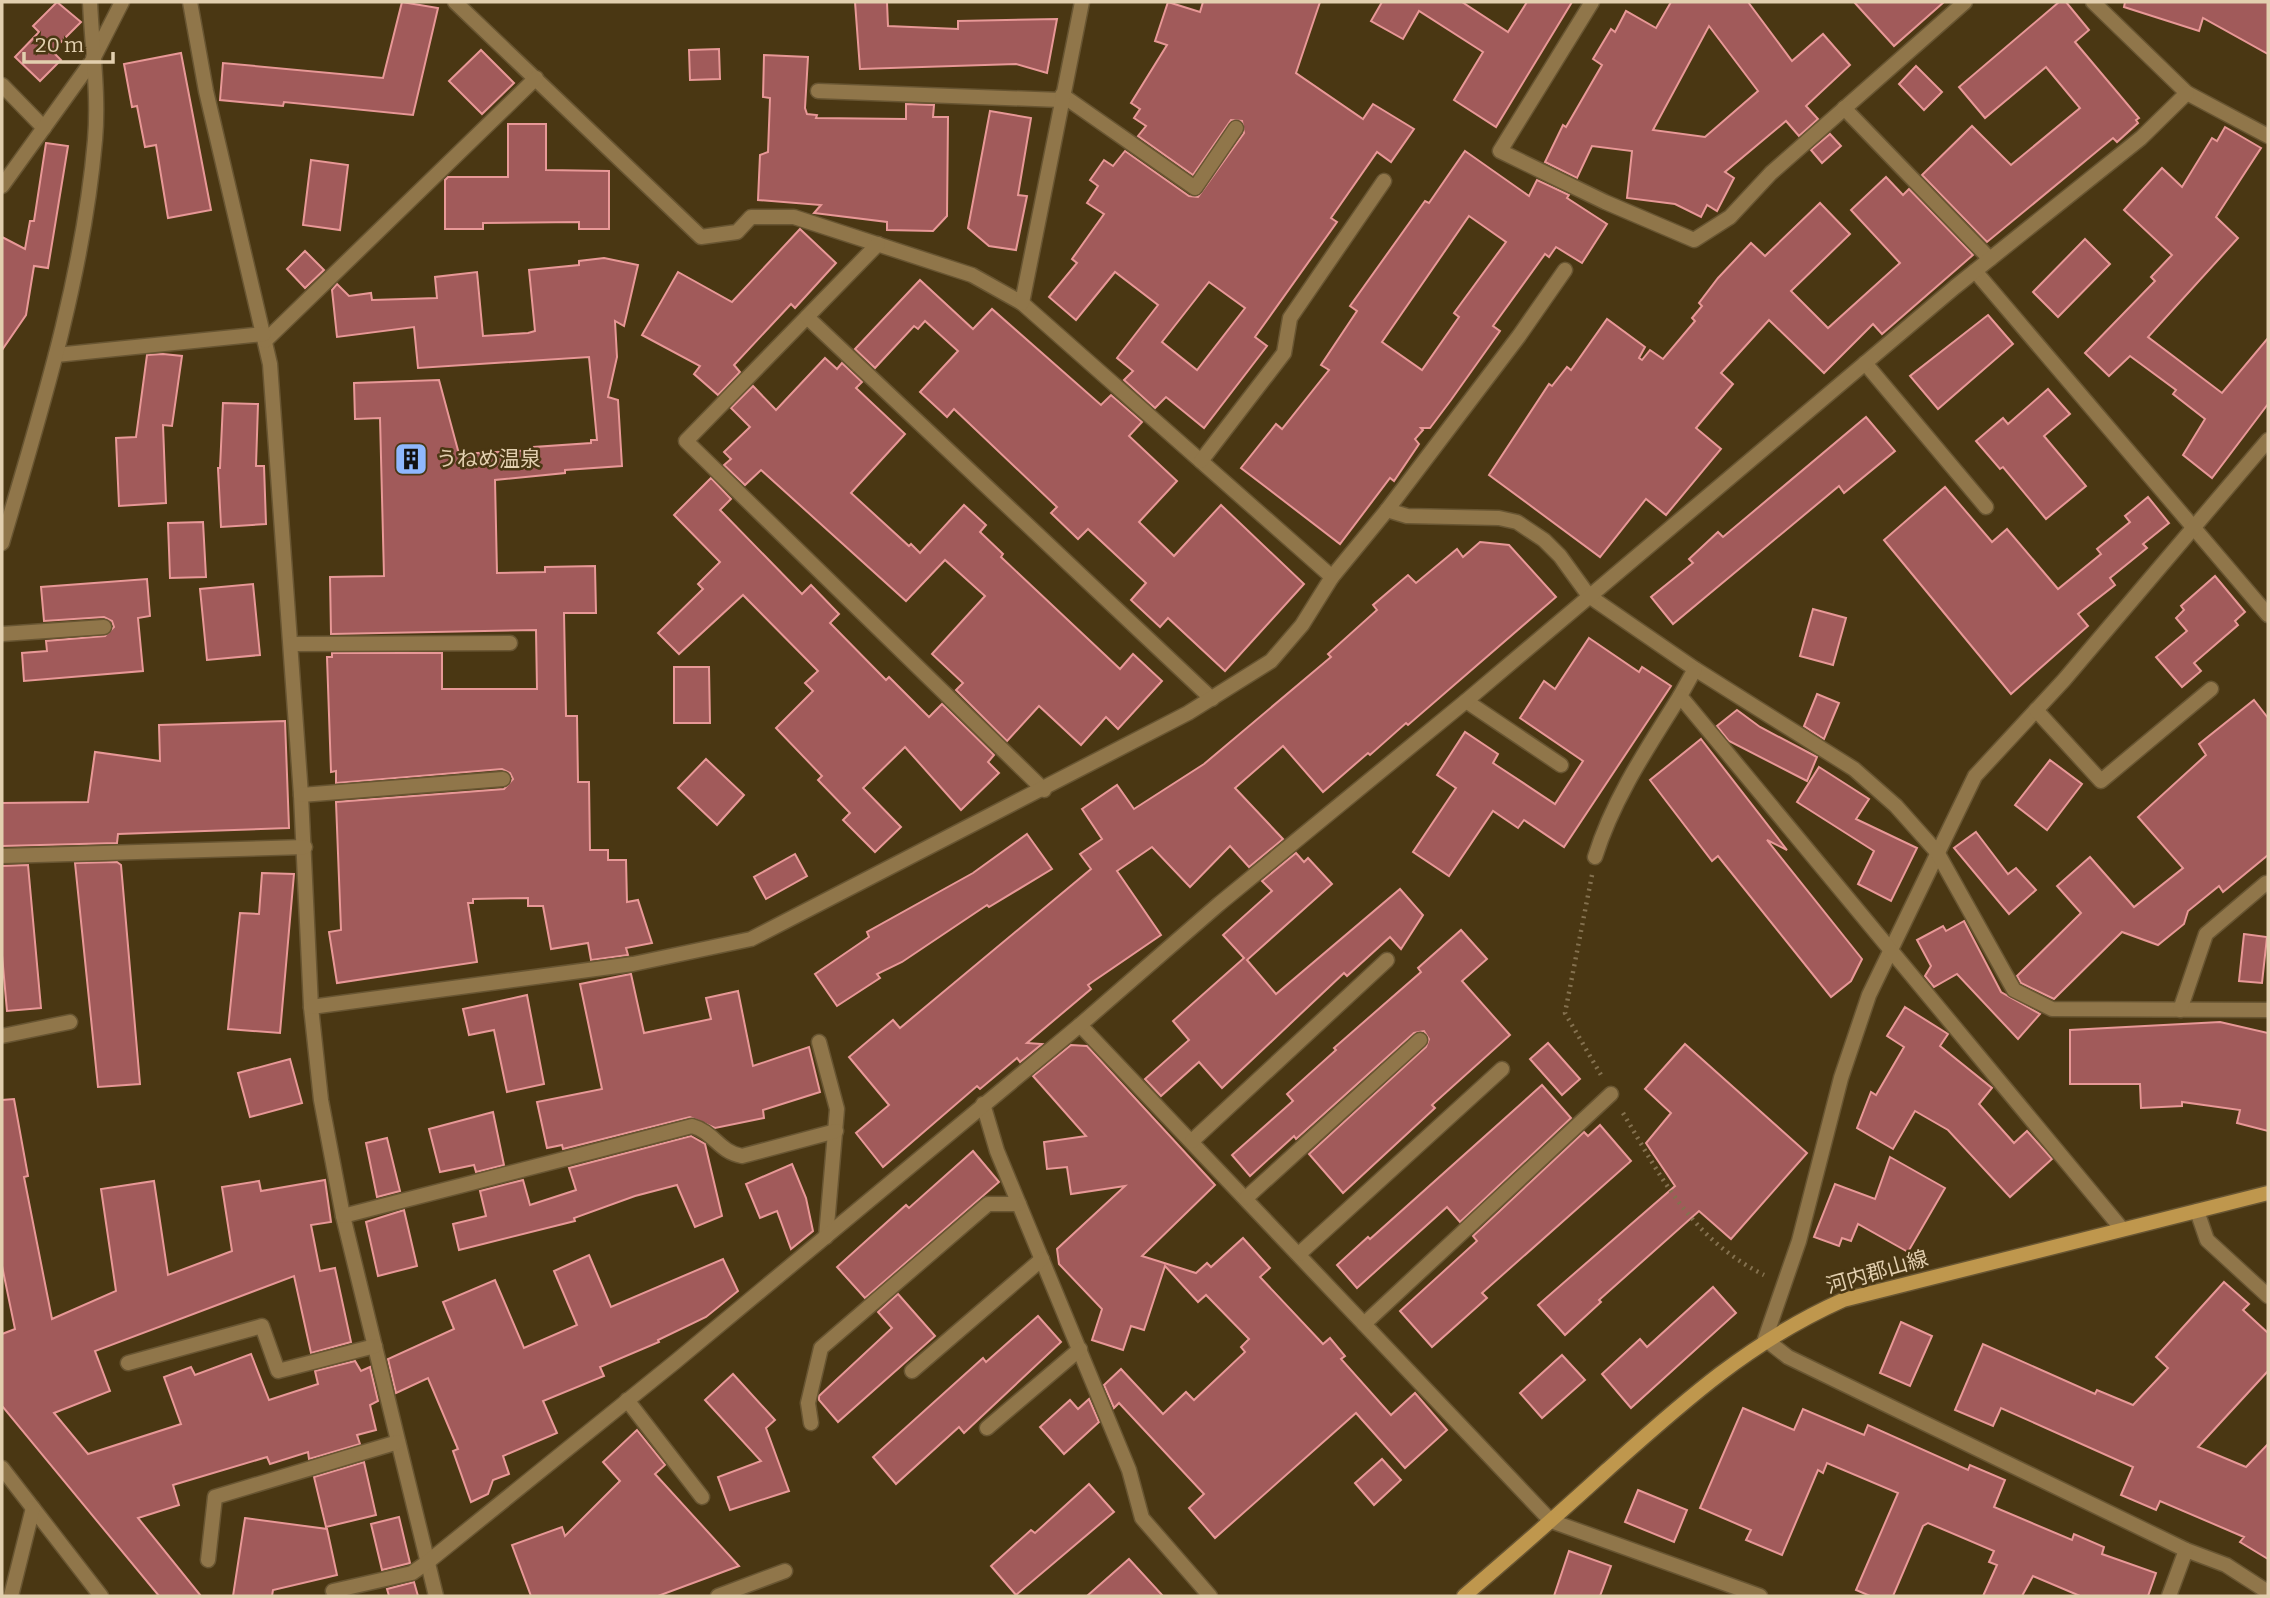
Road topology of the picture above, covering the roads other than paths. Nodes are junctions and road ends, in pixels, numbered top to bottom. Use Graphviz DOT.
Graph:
graph roads {
  1 [pos="90,2"];
  2 [pos="122,2"];
  3 [pos="190,2"];
  4 [pos="455,2"];
  5 [pos="1082,2"];
  6 [pos="1592,2"];
  7 [pos="1965,2"];
  8 [pos="2093,2"];
  9 [pos="92,61"];
  10 [pos="536,78"];
  11 [pos="2,85"];
  12 [pos="817,91"];
  13 [pos="2187,93"];
  14 [pos="1061,97"];
  15 [pos="1844,108"];
  16 [pos="44,128"];
  17 [pos="1236,128"];
  18 [pos="2268,136"];
  19 [pos="1384,181"];
  20 [pos="2,186"];
  21 [pos="878,244"];
  22 [pos="1990,259"];
  23 [pos="1565,270"];
  24 [pos="1975,271"];
  25 [pos="1022,303"];
  26 [pos="807,317"];
  27 [pos="264,337"];
  28 [pos="56,355"];
  29 [pos="1865,363"];
  30 [pos="2268,440"];
  31 [pos="1201,461"];
  32 [pos="1986,507"];
  33 [pos="1387,510"];
  34 [pos="2195,526"];
  35 [pos="2,543"];
  36 [pos="1332,577"];
  37 [pos="1589,596"];
  38 [pos="2268,615"];
  39 [pos="104,627"];
  40 [pos="2,634"];
  41 [pos="510,643"];
  42 [pos="292,644"];
  43 [pos="1695,670"];
  44 [pos="2211,689"];
  45 [pos="1680,696"];
  46 [pos="1212,699"];
  47 [pos="1465,701"];
  48 [pos="2036,710"];
  49 [pos="1561,765"];
  50 [pos="503,779"];
  51 [pos="1044,790"];
  52 [pos="302,795"];
  53 [pos="304,846"];
  54 [pos="1937,852"];
  55 [pos="2,856"];
  56 [pos="1595,857"];
  57 [pos="2266,883"];
  58 [pos="1891,950"];
  59 [pos="1387,960"];
  60 [pos="311,1007"];
  61 [pos="2180,1010"];
  62 [pos="2268,1010"];
  63 [pos="70,1022"];
  64 [pos="1080,1025"];
  65 [pos="2,1036"];
  66 [pos="1420,1040"];
  67 [pos="819,1042"];
  68 [pos="1502,1069"];
  69 [pos="1611,1094"];
  70 [pos="983,1104"];
  71 [pos="836,1131"];
  72 [pos="1192,1141"];
  73 [pos="2268,1193"];
  74 [pos="1246,1198"];
  75 [pos="1019,1204"];
  76 [pos="2197,1211"];
  77 [pos="343,1216"];
  78 [pos="2122,1230"];
  79 [pos="826,1237"];
  80 [pos="1299,1254"];
  81 [pos="1042,1259"];
  82 [pos="2268,1296"];
  83 [pos="1364,1324"];
  84 [pos="1765,1339"];
  85 [pos="375,1346"];
  86 [pos="1080,1349"];
  87 [pos="128,1363"];
  88 [pos="912,1371"];
  89 [pos="627,1400"];
  90 [pos="811,1423"];
  91 [pos="986,1428"];
  92 [pos="398,1442"];
  93 [pos="2,1468"];
  94 [pos="702,1497"];
  95 [pos="33,1508"];
  96 [pos="1551,1521"];
  97 [pos="2186,1550"];
  98 [pos="208,1560"];
  99 [pos="429,1561"];
  100 [pos="785,1571"];
  101 [pos="333,1591"];
  102 [pos="2268,1592"];
  103 [pos="11,1596"];
  104 [pos="101,1596"];
  105 [pos="436,1596"];
  106 [pos="718,1596"];
  107 [pos="1210,1596"];
  108 [pos="1464,1596"];
  109 [pos="1760,1596"];
  110 [pos="2169,1596"];
  1 -- 9 [label="street"];
  2 -- 9 [label="street"];
  3 -- 27 [label="street"];
  4 -- 10 [label="street"];
  5 -- 14 [label="street"];
  6 -- 15 [label="street"];
  7 -- 15 [label="street"];
  8 -- 13 [label="street"];
  9 -- 16 [label="street"];
  9 -- 28 [label="street"];
  10 -- 21 [label="street"];
  10 -- 27 [label="street"];
  11 -- 16 [label="street"];
  12 -- 14 [label="street"];
  13 -- 18 [label="street"];
  13 -- 22 [label="street"];
  14 -- 17 [label="street"];
  14 -- 25 [label="street"];
  15 -- 22 [label="street"];
  16 -- 20 [label="street"];
  19 -- 31 [label="street"];
  21 -- 25 [label="street"];
  21 -- 26 [label="street"];
  22 -- 24 [label="street"];
  23 -- 33 [label="street"];
  24 -- 29 [label="street"];
  24 -- 34 [label="street"];
  25 -- 31 [label="street"];
  26 -- 46 [label="street"];
  26 -- 51 [label="street"];
  27 -- 28 [label="street"];
  27 -- 42 [label="street"];
  28 -- 35 [label="street"];
  29 -- 32 [label="street"];
  29 -- 37 [label="street"];
  30 -- 34 [label="street"];
  31 -- 36 [label="street"];
  33 -- 36 [label="street"];
  33 -- 37 [label="street"];
  34 -- 38 [label="street"];
  34 -- 48 [label="street"];
  36 -- 46 [label="street"];
  37 -- 43 [label="street"];
  37 -- 47 [label="street"];
  39 -- 40 [label="street"];
  41 -- 42 [label="street"];
  42 -- 52 [label="street"];
  43 -- 45 [label="street"];
  43 -- 54 [label="street"];
  44 -- 48 [label="street"];
  45 -- 56 [label="street"];
  45 -- 58 [label="street"];
  46 -- 51 [label="street"];
  47 -- 49 [label="street"];
  47 -- 64 [label="street"];
  48 -- 54 [label="street"];
  50 -- 52 [label="street"];
  51 -- 60 [label="street"];
  52 -- 53 [label="street"];
  53 -- 55 [label="street"];
  53 -- 60 [label="street"];
  54 -- 58 [label="street"];
  54 -- 61 [label="street"];
  57 -- 61 [label="street"];
  58 -- 78 [label="street"];
  58 -- 84 [label="street"];
  59 -- 72 [label="street"];
  60 -- 77 [label="street"];
  61 -- 62 [label="street"];
  63 -- 65 [label="street"];
  64 -- 70 [label="street"];
  64 -- 72 [label="street"];
  66 -- 74 [label="street"];
  67 -- 71 [label="street"];
  68 -- 80 [label="street"];
  69 -- 83 [label="street"];
  70 -- 75 [label="street"];
  70 -- 79 [label="street"];
  71 -- 77 [label="street"];
  71 -- 79 [label="street"];
  72 -- 74 [label="street"];
  73 -- 76 [label="main road, 河内郡山線"];
  74 -- 80 [label="street"];
  75 -- 81 [label="street"];
  75 -- 90 [label="street"];
  76 -- 78 [label="main road, 河内郡山線"];
  76 -- 82 [label="street"];
  77 -- 85 [label="street"];
  78 -- 84 [label="main road, 河内郡山線"];
  79 -- 89 [label="street"];
  80 -- 83 [label="street"];
  81 -- 86 [label="street"];
  81 -- 88 [label="street"];
  83 -- 96 [label="street"];
  84 -- 96 [label="main road, 河内郡山線"];
  84 -- 97 [label="street"];
  85 -- 87 [label="street"];
  85 -- 92 [label="street"];
  86 -- 91 [label="street"];
  86 -- 107 [label="street"];
  89 -- 94 [label="street"];
  89 -- 99 [label="street"];
  92 -- 98 [label="street"];
  92 -- 99 [label="street"];
  93 -- 95 [label="street"];
  95 -- 103 [label="street"];
  95 -- 104 [label="street"];
  96 -- 108 [label="main road, 河内郡山線"];
  96 -- 109 [label="street"];
  97 -- 102 [label="street"];
  97 -- 110 [label="street"];
  99 -- 101 [label="street"];
  99 -- 105 [label="street"];
  100 -- 106 [label="street"];
}
